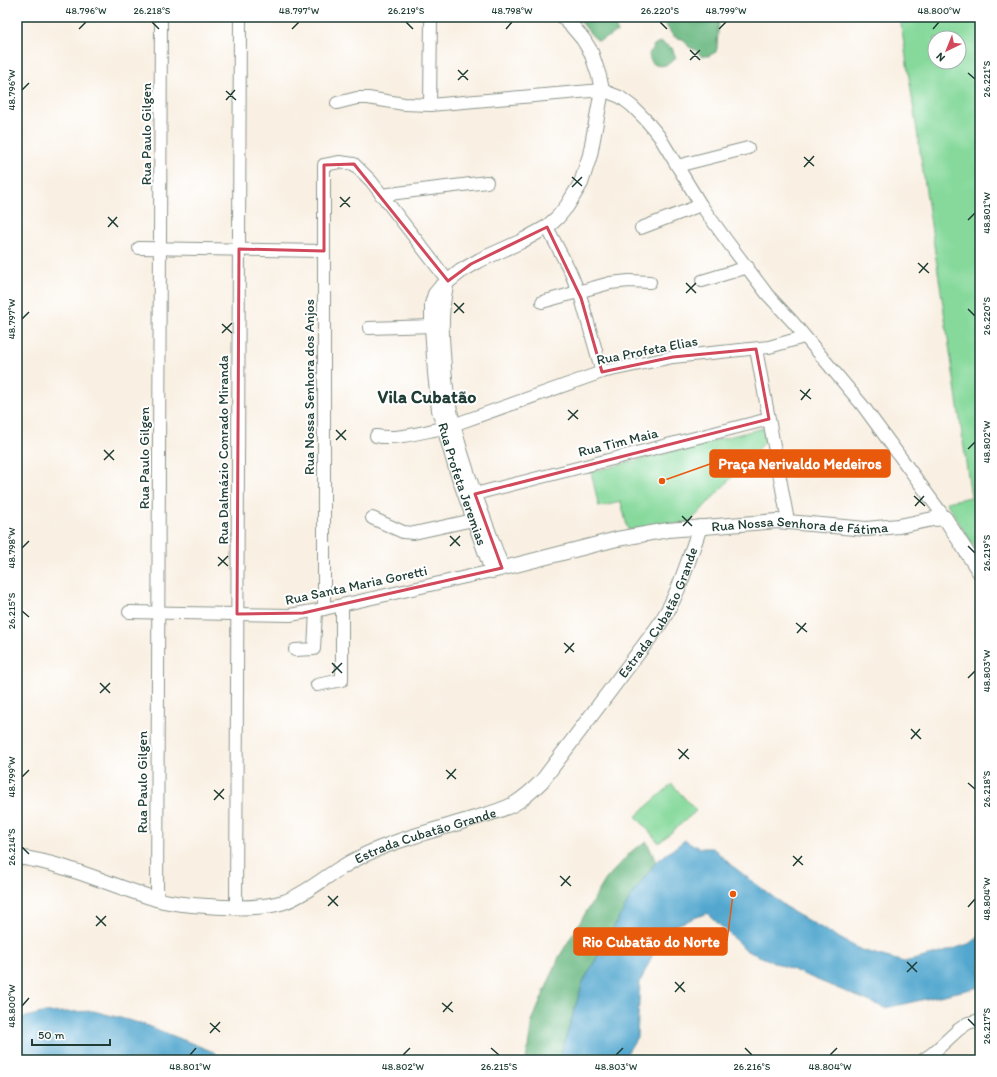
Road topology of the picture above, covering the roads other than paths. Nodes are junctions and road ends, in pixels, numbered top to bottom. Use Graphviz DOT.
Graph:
graph roads {
  1 [pos="161,17"];
  2 [pos="240,17"];
  3 [pos="431,17"];
  4 [pos="563,17"];
  5 [pos="602,90"];
  6 [pos="337,103"];
  7 [pos="430,105"];
  8 [pos="748,148"];
  9 [pos="677,166"];
  10 [pos="487,182"];
  11 [pos="381,195"];
  12 [pos="701,205"];
  13 [pos="547,227"];
  14 [pos="641,228"];
  15 [pos="139,248"];
  16 [pos="160,248"];
  17 [pos="239,249"];
  18 [pos="324,251"];
  19 [pos="748,267"];
  20 [pos="448,281"];
  21 [pos="702,281"];
  22 [pos="650,282"];
  23 [pos="579,292"];
  24 [pos="542,302"];
  25 [pos="432,326"];
  26 [pos="369,328"];
  27 [pos="804,337"];
  28 [pos="756,349"];
  29 [pos="602,372"];
  30 [pos="769,419"];
  31 [pos="448,426"];
  32 [pos="376,436"];
  33 [pos="475,494"];
  34 [pos="372,518"];
  35 [pos="945,518"];
  36 [pos="473,520"];
  37 [pos="788,521"];
  38 [pos="700,527"];
  39 [pos="497,570"];
  40 [pos="980,573"];
  41 [pos="342,605"];
  42 [pos="320,610"];
  43 [pos="129,612"];
  44 [pos="158,613"];
  45 [pos="237,614"];
  46 [pos="294,650"];
  47 [pos="317,684"];
  48 [pos="17,857"];
  49 [pos="157,899"];
  50 [pos="236,908"];
  51 [pos="980,1020"];
  52 [pos="922,1060"];
  1 -- 16 [label="street, Rua Paulo Gilgen"];
  2 -- 17 [label="street, Rua Dalmázio Conrado Miranda"];
  3 -- 7 [label="street"];
  4 -- 5 [label="street"];
  5 -- 7 [label="street"];
  5 -- 9 [label="street"];
  5 -- 13 [label="street"];
  6 -- 7 [label="street"];
  8 -- 9 [label="street"];
  9 -- 12 [label="street"];
  10 -- 11 [label="street"];
  11 -- 18 [label="street, Rua Nossa Senhora dos Anjos"];
  11 -- 20 [label="street"];
  12 -- 14 [label="street"];
  12 -- 19 [label="street"];
  13 -- 20 [label="street"];
  13 -- 23 [label="street"];
  15 -- 16 [label="street"];
  16 -- 17 [label="street"];
  16 -- 44 [label="street, Rua Paulo Gilgen"];
  17 -- 18 [label="street"];
  17 -- 45 [label="street, Rua Dalmázio Conrado Miranda"];
  18 -- 42 [label="street, Rua Nossa Senhora dos Anjos"];
  19 -- 21 [label="street"];
  19 -- 27 [label="street"];
  20 -- 25 [label="street, Rua Profeta Jeremias"];
  20 -- 31 [label="street, Rua Profeta Jeremias"];
  22 -- 23 [label="street"];
  23 -- 24 [label="street"];
  23 -- 29 [label="street"];
  25 -- 26 [label="street"];
  25 -- 31 [label="street, Rua Profeta Jeremias"];
  27 -- 28 [label="street, Rua Profeta Elias"];
  27 -- 35 [label="street"];
  28 -- 29 [label="street, Rua Profeta Elias"];
  28 -- 30 [label="street"];
  29 -- 31 [label="street, Rua Profeta Elias"];
  30 -- 33 [label="street, Rua Tim Maia"];
  30 -- 37 [label="street"];
  31 -- 32 [label="street, Rua Profeta Elias"];
  31 -- 33 [label="street, Rua Profeta Jeremias"];
  31 -- 36 [label="street, Rua Profeta Jeremias"];
  33 -- 39 [label="street, Rua Profeta Jeremias"];
  34 -- 36 [label="street"];
  35 -- 37 [label="street, Rua Nossa Senhora de Fátima"];
  35 -- 40 [label="street"];
  36 -- 39 [label="street, Rua Profeta Jeremias"];
  37 -- 38 [label="street, Rua Nossa Senhora de Fátima"];
  38 -- 39 [label="street, Rua Nossa Senhora de Fátima"];
  38 -- 50 [label="street, Estrada Cubatão Grande"];
  39 -- 41 [label="street, Rua Santa Maria Goretti"];
  41 -- 42 [label="street, Rua Santa Maria Goretti"];
  41 -- 47 [label="street"];
  42 -- 45 [label="street, Rua Santa Maria Goretti"];
  42 -- 46 [label="street, Rua Nossa Senhora dos Anjos"];
  43 -- 44 [label="street, Rua Santa Maria Goretti"];
  44 -- 45 [label="street, Rua Santa Maria Goretti"];
  44 -- 49 [label="street, Rua Paulo Gilgen"];
  45 -- 50 [label="street, Rua Dalmázio Conrado Miranda"];
  48 -- 49 [label="street, Estrada Cubatão Grande"];
  49 -- 50 [label="street, Estrada Cubatão Grande"];
  51 -- 52 [label="street"];
}
